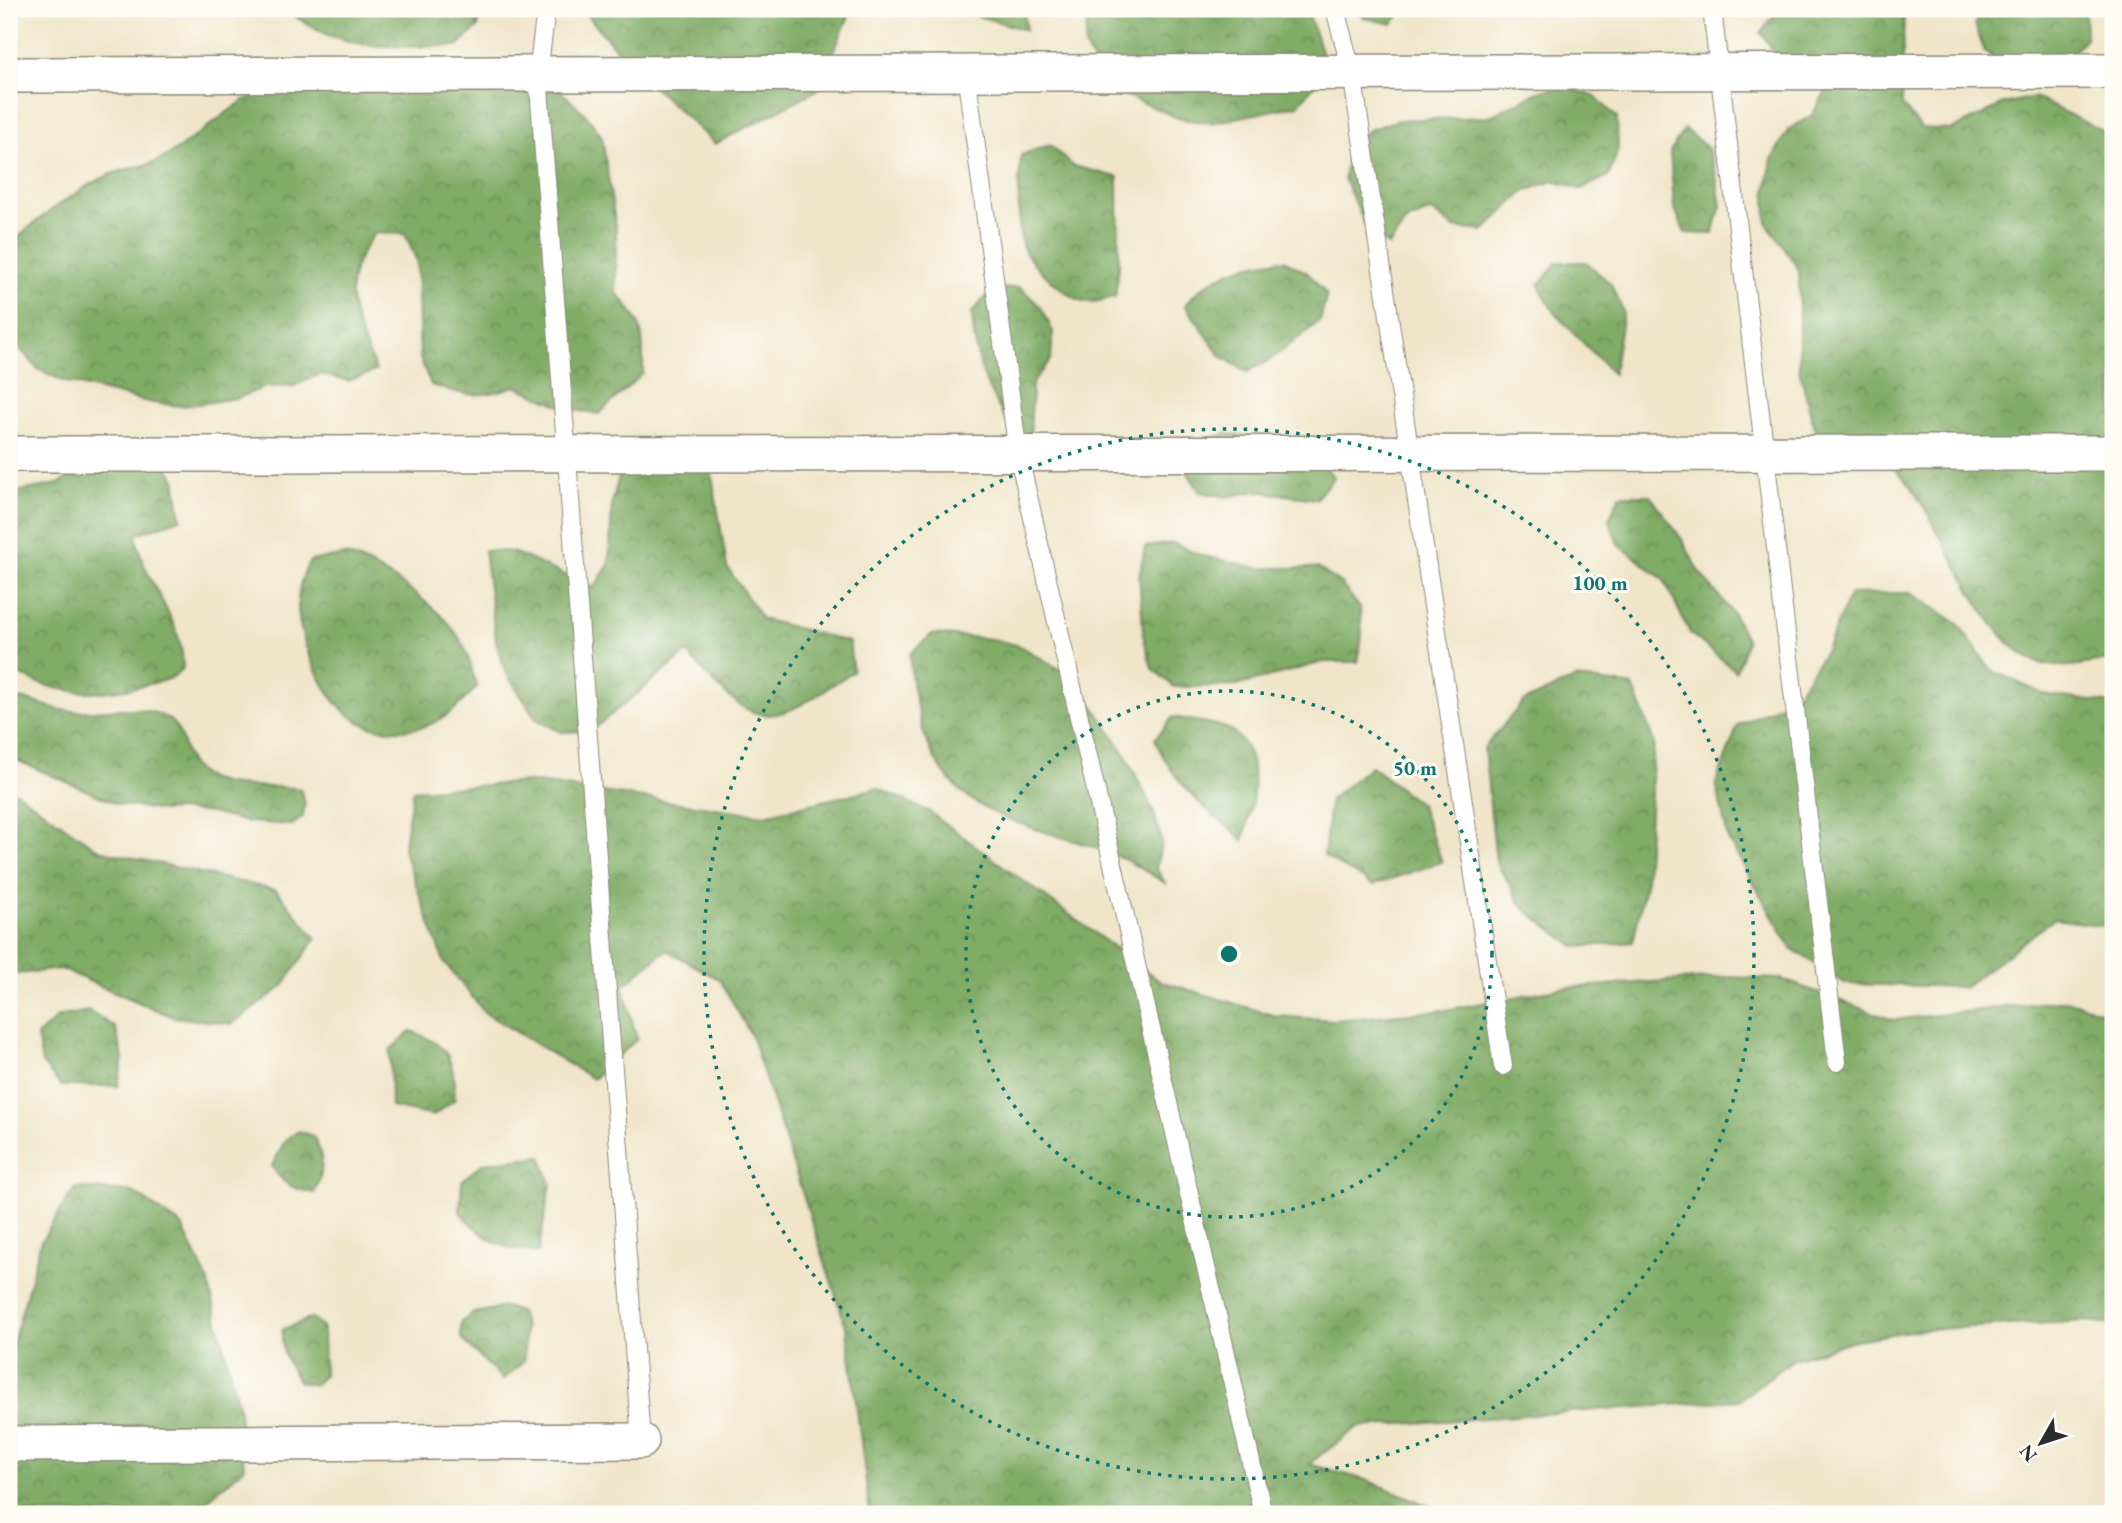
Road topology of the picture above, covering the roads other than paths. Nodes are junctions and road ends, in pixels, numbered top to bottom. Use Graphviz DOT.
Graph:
graph roads {
  1 [pos="546,9"];
  2 [pos="1335,9"];
  3 [pos="1712,9"];
  4 [pos="2113,71"];
  5 [pos="1718,72"];
  6 [pos="966,73"];
  7 [pos="1352,73"];
  8 [pos="538,74"];
  9 [pos="9,75"];
  10 [pos="1018,453"];
  11 [pos="1410,453"];
  12 [pos="1766,453"];
  13 [pos="2113,453"];
  14 [pos="9,454"];
  15 [pos="568,454"];
  16 [pos="1837,1062"];
  17 [pos="1503,1066"];
  18 [pos="641,1441"];
  19 [pos="9,1444"];
  20 [pos="1263,1514"];
  1 -- 8 [label="lane"];
  2 -- 7 [label="lane"];
  3 -- 5 [label="lane"];
  4 -- 5 [label="street"];
  5 -- 7 [label="street"];
  5 -- 12 [label="lane"];
  6 -- 7 [label="street"];
  6 -- 8 [label="street"];
  6 -- 10 [label="lane"];
  7 -- 11 [label="lane"];
  8 -- 9 [label="street"];
  8 -- 15 [label="lane"];
  10 -- 11 [label="street"];
  10 -- 15 [label="street"];
  10 -- 20 [label="lane"];
  11 -- 12 [label="street"];
  11 -- 17 [label="lane"];
  12 -- 13 [label="street"];
  12 -- 16 [label="lane"];
  14 -- 15 [label="street"];
  15 -- 18 [label="lane"];
  18 -- 19 [label="street"];
}
